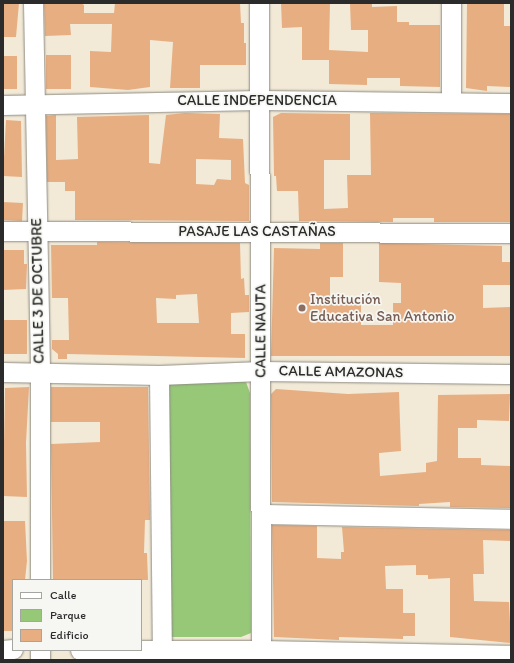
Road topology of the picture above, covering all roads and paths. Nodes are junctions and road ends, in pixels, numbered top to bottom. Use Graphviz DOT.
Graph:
graph roads {
  1 [pos="33,3"];
  2 [pos="259,3"];
  3 [pos="451,3"];
  4 [pos="260,100"];
  5 [pos="451,102"];
  6 [pos="511,103"];
  7 [pos="36,104"];
  8 [pos="3,105"];
  9 [pos="3,231"];
  10 [pos="37,231"];
  11 [pos="261,233"];
  12 [pos="511,233"];
  13 [pos="261,371"];
  14 [pos="3,372"];
  15 [pos="40,373"];
  16 [pos="511,374"];
  17 [pos="159,375"];
  18 [pos="261,514"];
  19 [pos="511,519"];
  20 [pos="40,579"];
  21 [pos="121,651"];
  22 [pos="162,652"];
  23 [pos="261,655"];
  24 [pos="511,655"];
  1 -- 7 [label="street, CALLE 3 DE OCTUBRE"];
  2 -- 4 [label="street, CALLE NAUTA"];
  3 -- 5 [label="street"];
  4 -- 5 [label="street, CALLE INDEPENDENCIA"];
  4 -- 7 [label="street, CALLE INDEPENDENCIA"];
  4 -- 11 [label="street, CALLE NAUTA"];
  5 -- 6 [label="street, CALLE INDEPENDENCIA"];
  7 -- 8 [label="street, CALLE INDEPENDENCIA"];
  7 -- 10 [label="street, CALLE 3 DE OCTUBRE"];
  9 -- 10 [label="street, PASAJE LAS CASTAÑAS"];
  10 -- 11 [label="street, PASAJE LAS CASTAÑAS"];
  10 -- 15 [label="street, CALLE 3 DE OCTUBRE"];
  11 -- 12 [label="street, PASAJE LAS CASTAÑAS"];
  11 -- 13 [label="street, CALLE NAUTA"];
  13 -- 16 [label="street, CALLE AMAZONAS"];
  13 -- 17 [label="street, CALLE AMAZONAS"];
  13 -- 18 [label="street, CALLE NAUTA"];
  14 -- 15 [label="street, CALLE AMAZONAS"];
  15 -- 17 [label="street, CALLE AMAZONAS"];
  15 -- 20 [label="street, CALLE 3 DE OCTUBRE"];
  17 -- 22 [label="street"];
  18 -- 19 [label="street"];
  18 -- 23 [label="street, CALLE NAUTA"];
  21 -- 22 [label="street"];
  22 -- 23 [label="street"];
  23 -- 24 [label="street"];
}
